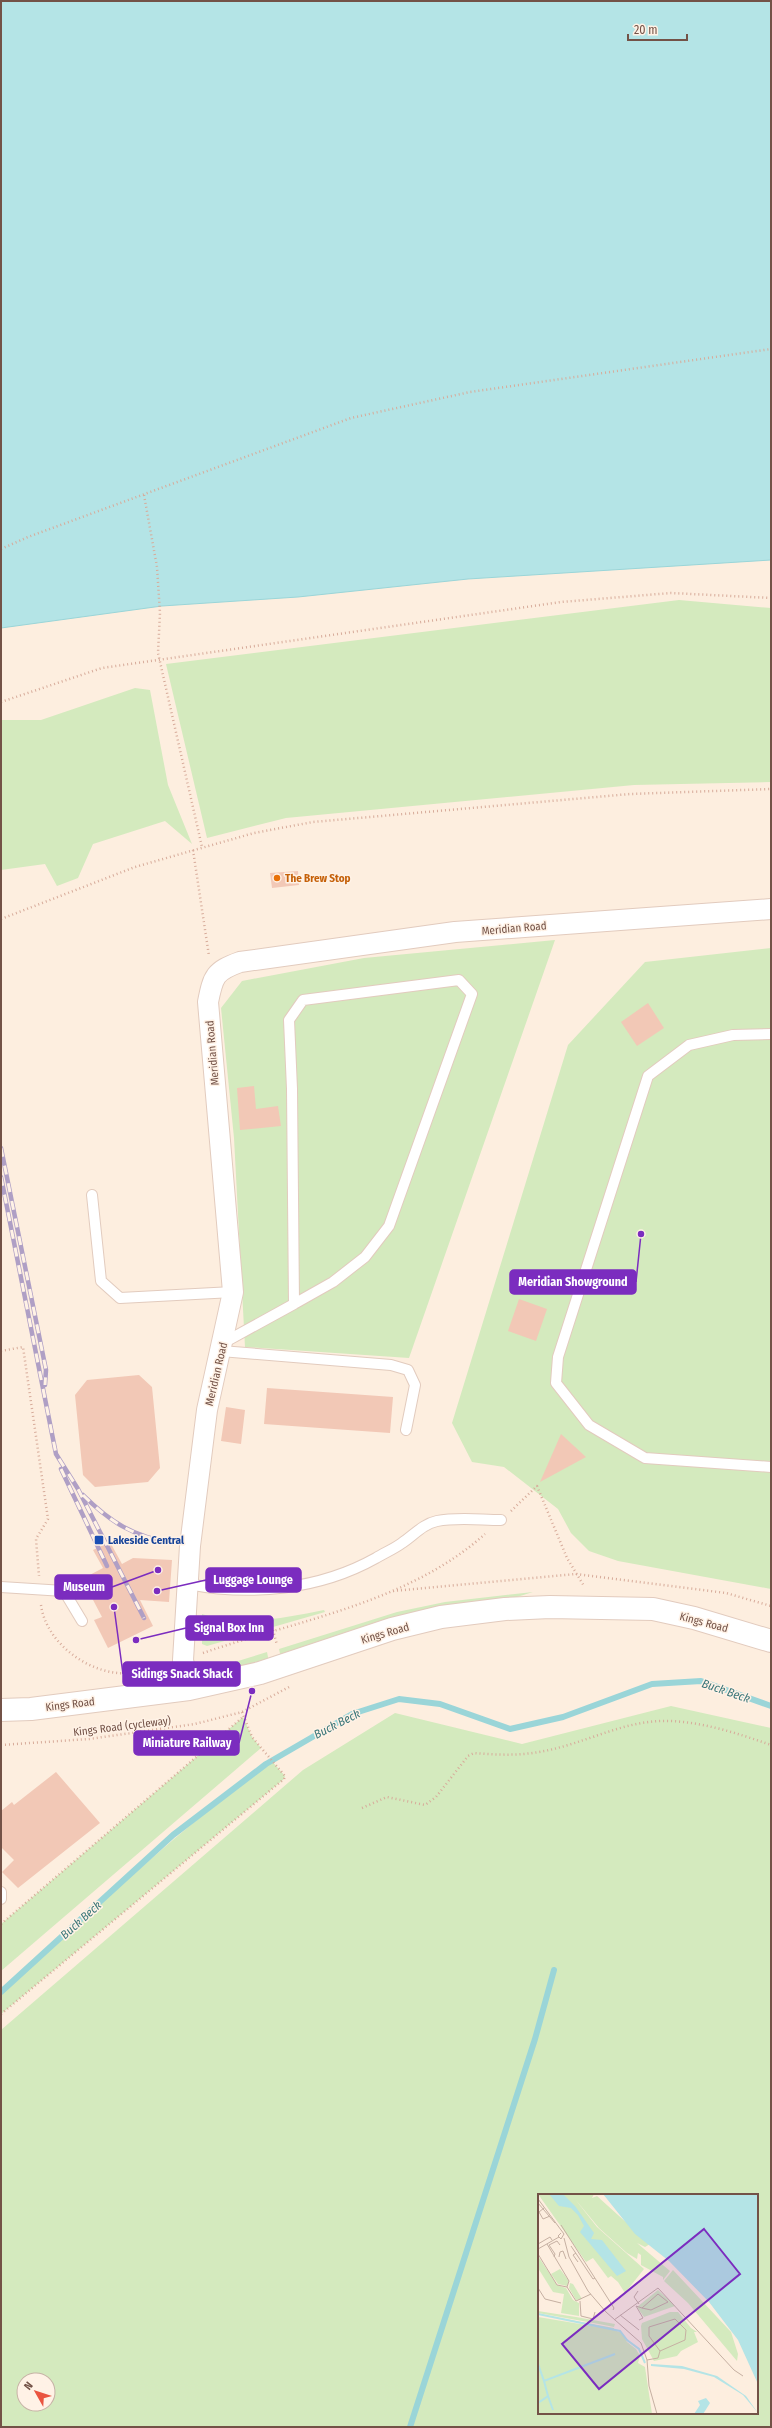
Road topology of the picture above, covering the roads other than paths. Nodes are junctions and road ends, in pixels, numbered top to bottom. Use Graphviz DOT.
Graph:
graph roads {
  1 [pos="771,909"];
  2 [pos="771,1034"];
  3 [pos="92,1195"];
  4 [pos="233,1292"];
  5 [pos="294,1304"];
  6 [pos="222,1347"];
  7 [pos="406,1430"];
  8 [pos="771,1467"];
  9 [pos="501,1520"];
  10 [pos="188,1584"];
  11 [pos="1,1587"];
  12 [pos="82,1621"];
  13 [pos="771,1640"];
  14 [pos="189,1689"];
  15 [pos="1,1710"];
  16 [pos="1,1892"];
  17 [pos="1,1899"];
  1 -- 4 [label="street, Meridian Road"];
  2 -- 8 [label="lane"];
  3 -- 4 [label="lane"];
  4 -- 6 [label="street, Meridian Road"];
  5 -- 5 [label="lane"];
  5 -- 6 [label="lane"];
  6 -- 7 [label="lane"];
  6 -- 10 [label="street, Meridian Road"];
  9 -- 10 [label="lane"];
  10 -- 14 [label="street, Meridian Road"];
  11 -- 12 [label="lane"];
  13 -- 14 [label="street, Kings Road"];
  14 -- 15 [label="street, Kings Road"];
  16 -- 17 [label="lane"];
}
